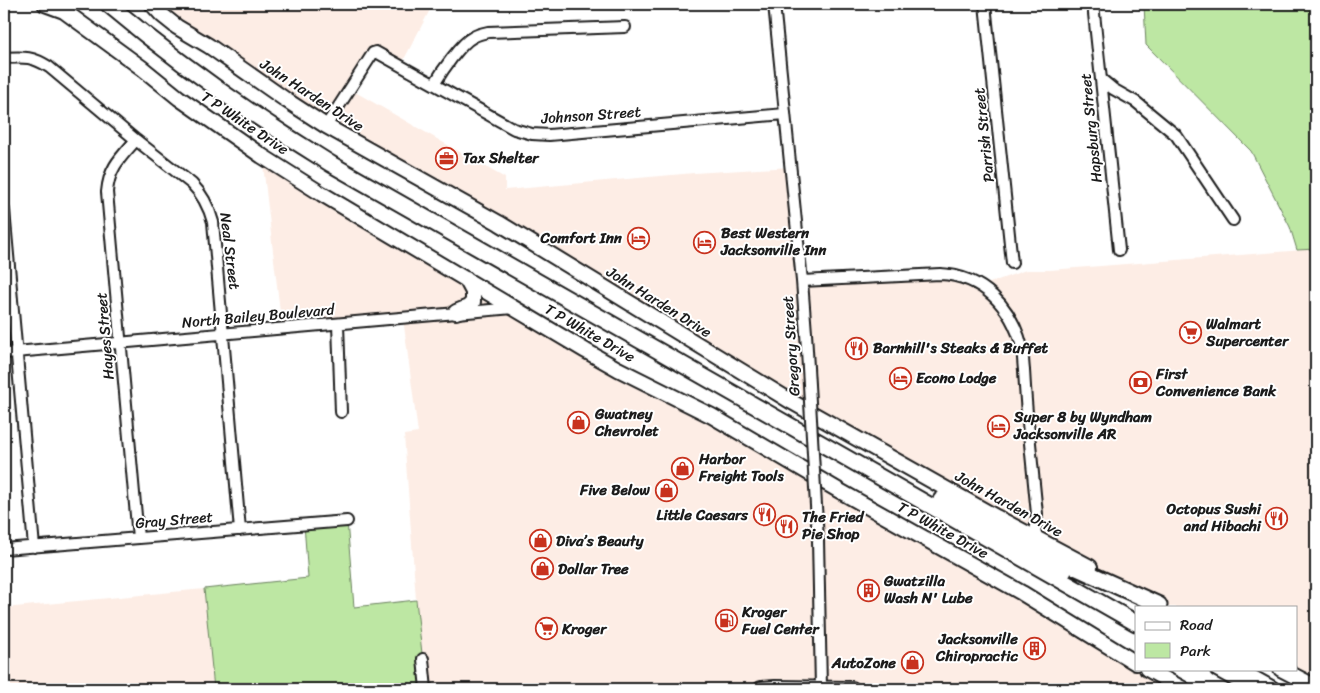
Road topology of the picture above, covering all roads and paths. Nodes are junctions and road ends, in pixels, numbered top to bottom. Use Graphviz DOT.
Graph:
graph roads {
  1 [pos="45,4"];
  2 [pos="108,4"];
  3 [pos="120,4"];
  4 [pos="152,4"];
  5 [pos="774,4"];
  6 [pos="985,4"];
  7 [pos="1093,4"];
  8 [pos="625,27"];
  9 [pos="4,58"];
  10 [pos="1101,79"];
  11 [pos="435,83"];
  12 [pos="784,114"];
  13 [pos="326,126"];
  14 [pos="136,140"];
  15 [pos="4,210"];
  16 [pos="1232,220"];
  17 [pos="1119,250"];
  18 [pos="1012,263"];
  19 [pos="466,279"];
  20 [pos="802,281"];
  21 [pos="515,308"];
  22 [pos="456,312"];
  23 [pos="338,324"];
  24 [pos="224,334"];
  25 [pos="121,343"];
  26 [pos="17,352"];
  27 [pos="4,353"];
  28 [pos="341,412"];
  29 [pos="347,521"];
  30 [pos="240,530"];
  31 [pos="1035,537"];
  32 [pos="138,538"];
  33 [pos="1018,540"];
  34 [pos="34,546"];
  35 [pos="4,549"];
  36 [pos="1161,606"];
  37 [pos="1135,612"];
  38 [pos="1135,622"];
  39 [pos="424,659"];
  40 [pos="1135,662"];
  41 [pos="1149,670"];
  42 [pos="1220,670"];
  43 [pos="1239,670"];
  44 [pos="1282,670"];
  45 [pos="1316,687"];
  46 [pos="820,688"];
  47 [pos="426,689"];
  48 [pos="761,689"];
  49 [pos="852,689"];
  50 [pos="1183,689"];
  51 [pos="1254,689"];
  52 [pos="1272,689"];
  1 -- 19 [label="main road, T P White Drive"];
  2 -- 38 [label="highway"];
  3 -- 33 [label="highway"];
  4 -- 13 [label="main road, John Harden Drive"];
  5 -- 12 [label="street, Gregory Street"];
  6 -- 18 [label="street, Parrish Street"];
  7 -- 10 [label="street, Hapsburg Street"];
  8 -- 11 [label="street"];
  9 -- 14 [label="street, Neal Street"];
  10 -- 16 [label="street"];
  10 -- 17 [label="street, Hapsburg Street"];
  11 -- 12 [label="street, Johnson Street"];
  11 -- 13 [label="street, Johnson Street"];
  12 -- 20 [label="street, Gregory Street"];
  13 -- 31 [label="main road, John Harden Drive"];
  14 -- 24 [label="street, Neal Street"];
  14 -- 25 [label="street, Hayes Street"];
  15 -- 26 [label="street"];
  19 -- 21 [label="main road, T P White Drive"];
  19 -- 22 [label="main road"];
  20 -- 31 [label="street"];
  20 -- 46 [label="street, Gregory Street, bridge"];
  21 -- 22 [label="street, North Bailey Boulevard"];
  21 -- 40 [label="main road, T P White Drive"];
  22 -- 23 [label="street, North Bailey Boulevard"];
  23 -- 24 [label="street, North Bailey Boulevard"];
  23 -- 28 [label="street"];
  24 -- 25 [label="street, North Bailey Boulevard"];
  24 -- 30 [label="street, Neal Street"];
  25 -- 26 [label="street, North Bailey Boulevard"];
  25 -- 32 [label="street, Hayes Street"];
  26 -- 27 [label="street, North Bailey Boulevard"];
  26 -- 34 [label="street"];
  29 -- 30 [label="street, Gray Street"];
  30 -- 32 [label="street, Gray Street"];
  31 -- 36 [label="main road, John Harden Drive"];
  32 -- 34 [label="street, Gray Street"];
  33 -- 36 [label="highway"];
  33 -- 37 [label="highway"];
  34 -- 35 [label="street, Gray Street"];
  39 -- 47 [label="street"];
  41 -- 50 [label="main road"];
  42 -- 51 [label="highway"];
  43 -- 52 [label="highway"];
  44 -- 45 [label="main road"];
  46 -- 48 [label="main road"];
  46 -- 49 [label="main road"];
}
